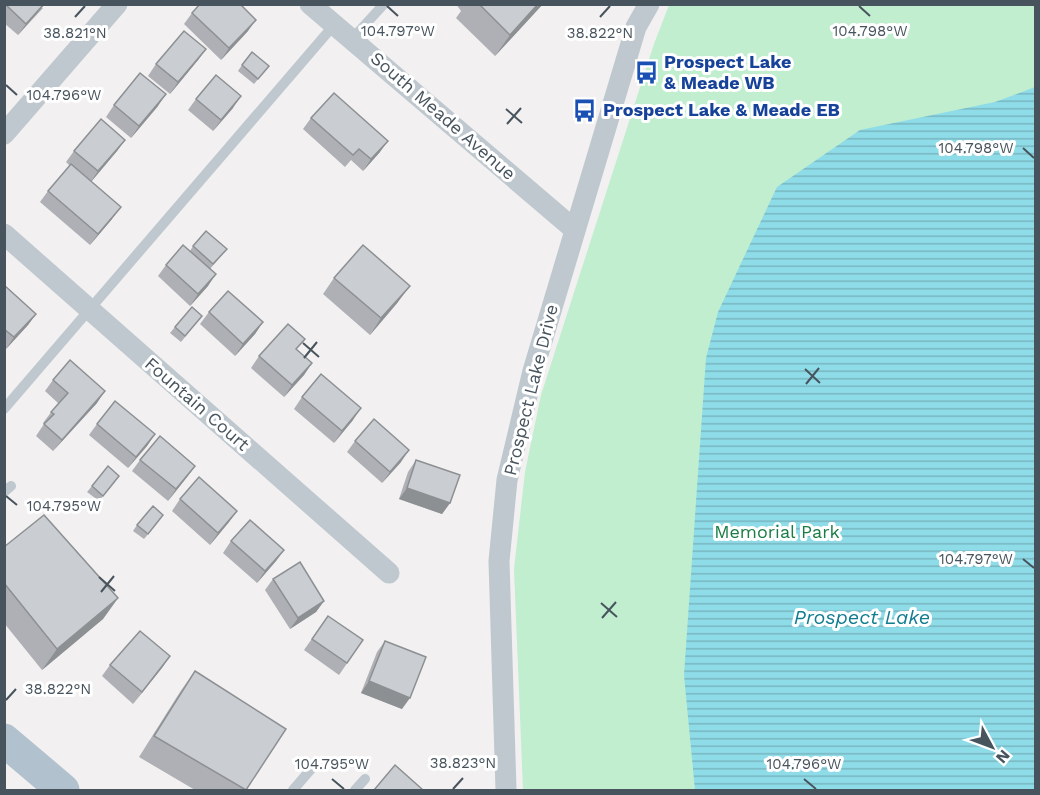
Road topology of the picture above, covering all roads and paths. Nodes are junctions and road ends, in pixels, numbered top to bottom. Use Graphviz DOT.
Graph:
graph roads {
  1 [pos="117,4"];
  2 [pos="310,4"];
  3 [pos="384,4"];
  4 [pos="649,4"];
  5 [pos="334,25"];
  6 [pos="352,39"];
  7 [pos="4,134"];
  8 [pos="575,230"];
  9 [pos="4,234"];
  10 [pos="90,309"];
  11 [pos="4,409"];
  12 [pos="389,573"];
  13 [pos="4,740"];
  14 [pos="312,768"];
  15 [pos="365,779"];
  16 [pos="63,790"];
  17 [pos="293,790"];
  18 [pos="355,790"];
  19 [pos="506,790"];
  1 -- 7 [label="street"];
  2 -- 5 [label="street, South Meade Avenue"];
  3 -- 6 [label="lane"];
  4 -- 8 [label="street, Prospect Lake Drive"];
  5 -- 6 [label="street, South Meade Avenue"];
  5 -- 10 [label="lane"];
  6 -- 8 [label="street, South Meade Avenue"];
  8 -- 19 [label="street, Prospect Lake Drive"];
  9 -- 10 [label="street, Fountain Court"];
  10 -- 11 [label="lane"];
  10 -- 12 [label="street, Fountain Court"];
  13 -- 16 [label="main road"];
  14 -- 17 [label="lane"];
  15 -- 18 [label="lane"];
}
